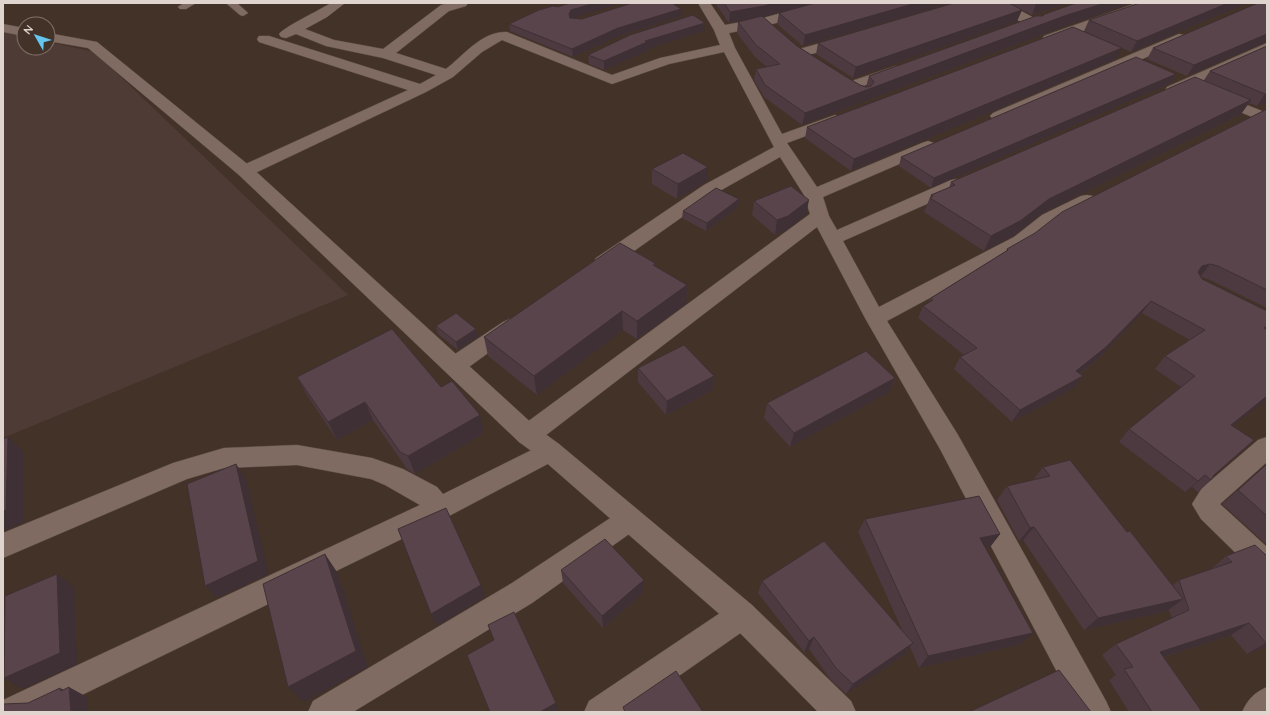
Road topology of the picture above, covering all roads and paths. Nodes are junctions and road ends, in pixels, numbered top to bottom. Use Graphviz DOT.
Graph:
graph roads {
  1 [pos="231,3"];
  2 [pos="339,3"];
  3 [pos="462,3"];
  4 [pos="832,3"];
  5 [pos="997,3"];
  6 [pos="1149,3"];
  7 [pos="243,13"];
  8 [pos="1048,17"];
  9 [pos="711,22"];
  10 [pos="764,22"];
  11 [pos="1033,23"];
  12 [pos="3,28"];
  13 [pos="1018,28"];
  14 [pos="294,29"];
  15 [pos="16,30"];
  16 [pos="775,31"];
  17 [pos="1068,31"];
  18 [pos="1189,34"];
  19 [pos="862,35"];
  20 [pos="56,38"];
  21 [pos="1089,40"];
  22 [pos="1039,42"];
  23 [pos="1267,47"];
  24 [pos="1116,52"];
  25 [pos="386,54"];
  26 [pos="592,55"];
  27 [pos="1130,58"];
  28 [pos="813,62"];
  29 [pos="573,64"];
  30 [pos="1145,65"];
  31 [pos="909,66"];
  32 [pos="448,74"];
  33 [pos="839,78"];
  34 [pos="1180,80"];
  35 [pos="851,86"];
  36 [pos="421,88"];
  37 [pos="868,96"];
  38 [pos="1159,96"];
  39 [pos="1264,112"];
  40 [pos="850,114"];
  41 [pos="986,121"];
  42 [pos="1236,125"];
  43 [pos="943,139"];
  44 [pos="780,145"];
  45 [pos="244,171"];
  46 [pos="970,179"];
  47 [pos="1104,191"];
  48 [pos="813,196"];
  49 [pos="820,216"];
  50 [pos="832,239"];
  51 [pos="588,273"];
  52 [pos="524,317"];
  53 [pos="876,318"];
  54 [pos="454,366"];
  55 [pos="528,435"];
  56 [pos="1267,446"];
  57 [pos="550,451"];
  58 [pos="440,508"];
  59 [pos="630,519"];
  60 [pos="3,546"];
  61 [pos="1267,565"];
  62 [pos="742,615"];
  63 [pos="1267,703"];
  64 [pos="13,712"];
  65 [pos="324,712"];
  66 [pos="600,712"];
  67 [pos="840,712"];
  68 [pos="1095,712"];
  69 [pos="1258,712"];
  1 -- 7 [label="lane"];
  2 -- 14 [label="street"];
  3 -- 25 [label="street"];
  4 -- 10 [label="street"];
  5 -- 11 [label="street"];
  6 -- 17 [label="street"];
  8 -- 11 [label="street"];
  9 -- 10 [label="street"];
  9 -- 29 [label="street"];
  9 -- 44 [label="street"];
  10 -- 16 [label="street"];
  11 -- 13 [label="street"];
  12 -- 15 [label="street"];
  14 -- 25 [label="street"];
  14 -- 36 [label="street"];
  17 -- 21 [label="street"];
  17 -- 22 [label="street"];
  18 -- 27 [label="street"];
  19 -- 28 [label="street"];
  20 -- 45 [label="street"];
  23 -- 34 [label="street"];
  24 -- 27 [label="street"];
  25 -- 32 [label="street"];
  26 -- 29 [label="street"];
  27 -- 30 [label="street"];
  27 -- 41 [label="street"];
  29 -- 32 [label="street"];
  31 -- 35 [label="street"];
  32 -- 36 [label="street"];
  33 -- 35 [label="street"];
  34 -- 38 [label="street"];
  34 -- 39 [label="street"];
  35 -- 37 [label="street"];
  36 -- 45 [label="street"];
  39 -- 42 [label="street"];
  40 -- 44 [label="street"];
  43 -- 48 [label="street"];
  44 -- 48 [label="street"];
  44 -- 51 [label="street"];
  45 -- 54 [label="street"];
  46 -- 50 [label="street"];
  47 -- 53 [label="street"];
  48 -- 49 [label="street"];
  49 -- 50 [label="street"];
  49 -- 55 [label="street"];
  50 -- 53 [label="street"];
  52 -- 54 [label="street"];
  53 -- 68 [label="street"];
  54 -- 55 [label="street"];
  55 -- 57 [label="street"];
  56 -- 61 [label="street"];
  57 -- 58 [label="street"];
  57 -- 59 [label="street"];
  58 -- 60 [label="street"];
  58 -- 64 [label="street"];
  59 -- 62 [label="street"];
  59 -- 65 [label="street"];
  62 -- 66 [label="street"];
  62 -- 67 [label="street"];
  63 -- 69 [label="street"];
}
